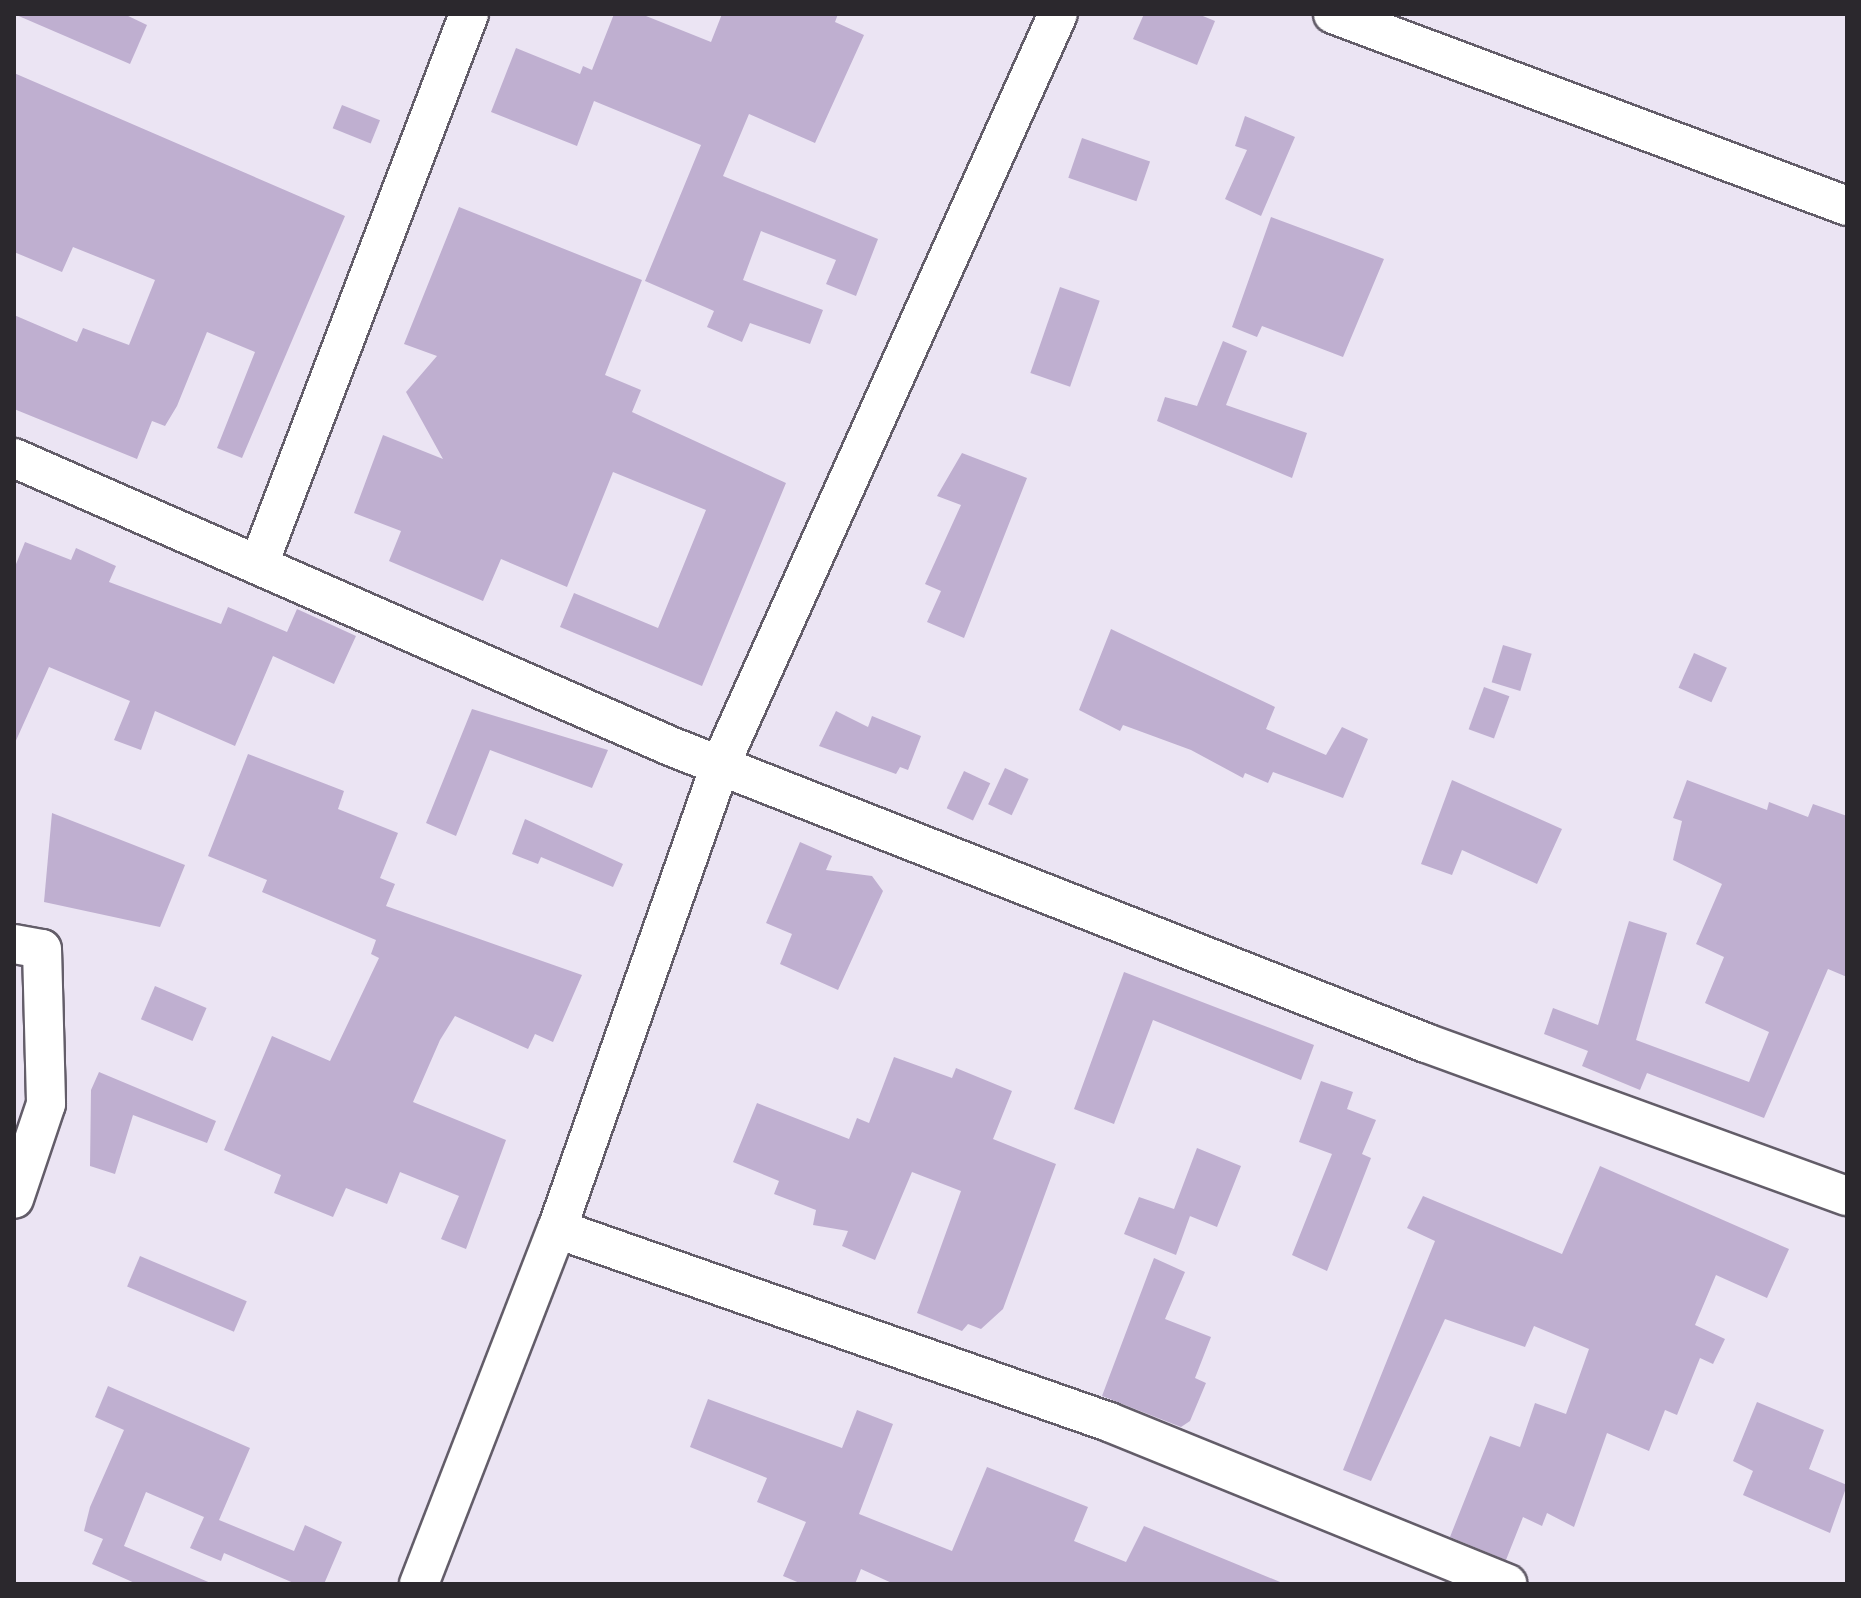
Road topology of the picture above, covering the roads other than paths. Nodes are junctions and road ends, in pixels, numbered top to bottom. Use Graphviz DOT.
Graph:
graph roads {
  1 [pos="469,14"];
  2 [pos="1058,14"];
  3 [pos="1333,14"];
  4 [pos="1847,206"];
  5 [pos="14,458"];
  6 [pos="260,561"];
  7 [pos="721,763"];
  8 [pos="14,944"];
  9 [pos="1847,1196"];
  10 [pos="14,1199"];
  11 [pos="557,1229"];
  12 [pos="1459,1575"];
  13 [pos="419,1584"];
  14 [pos="1507,1584"];
  1 -- 6 [label="street"];
  2 -- 7 [label="street"];
  3 -- 4 [label="street"];
  5 -- 6 [label="street"];
  6 -- 7 [label="street"];
  7 -- 9 [label="street"];
  7 -- 11 [label="street"];
  8 -- 10 [label="street"];
  11 -- 12 [label="street"];
  11 -- 13 [label="street"];
  12 -- 14 [label="street"];
}
